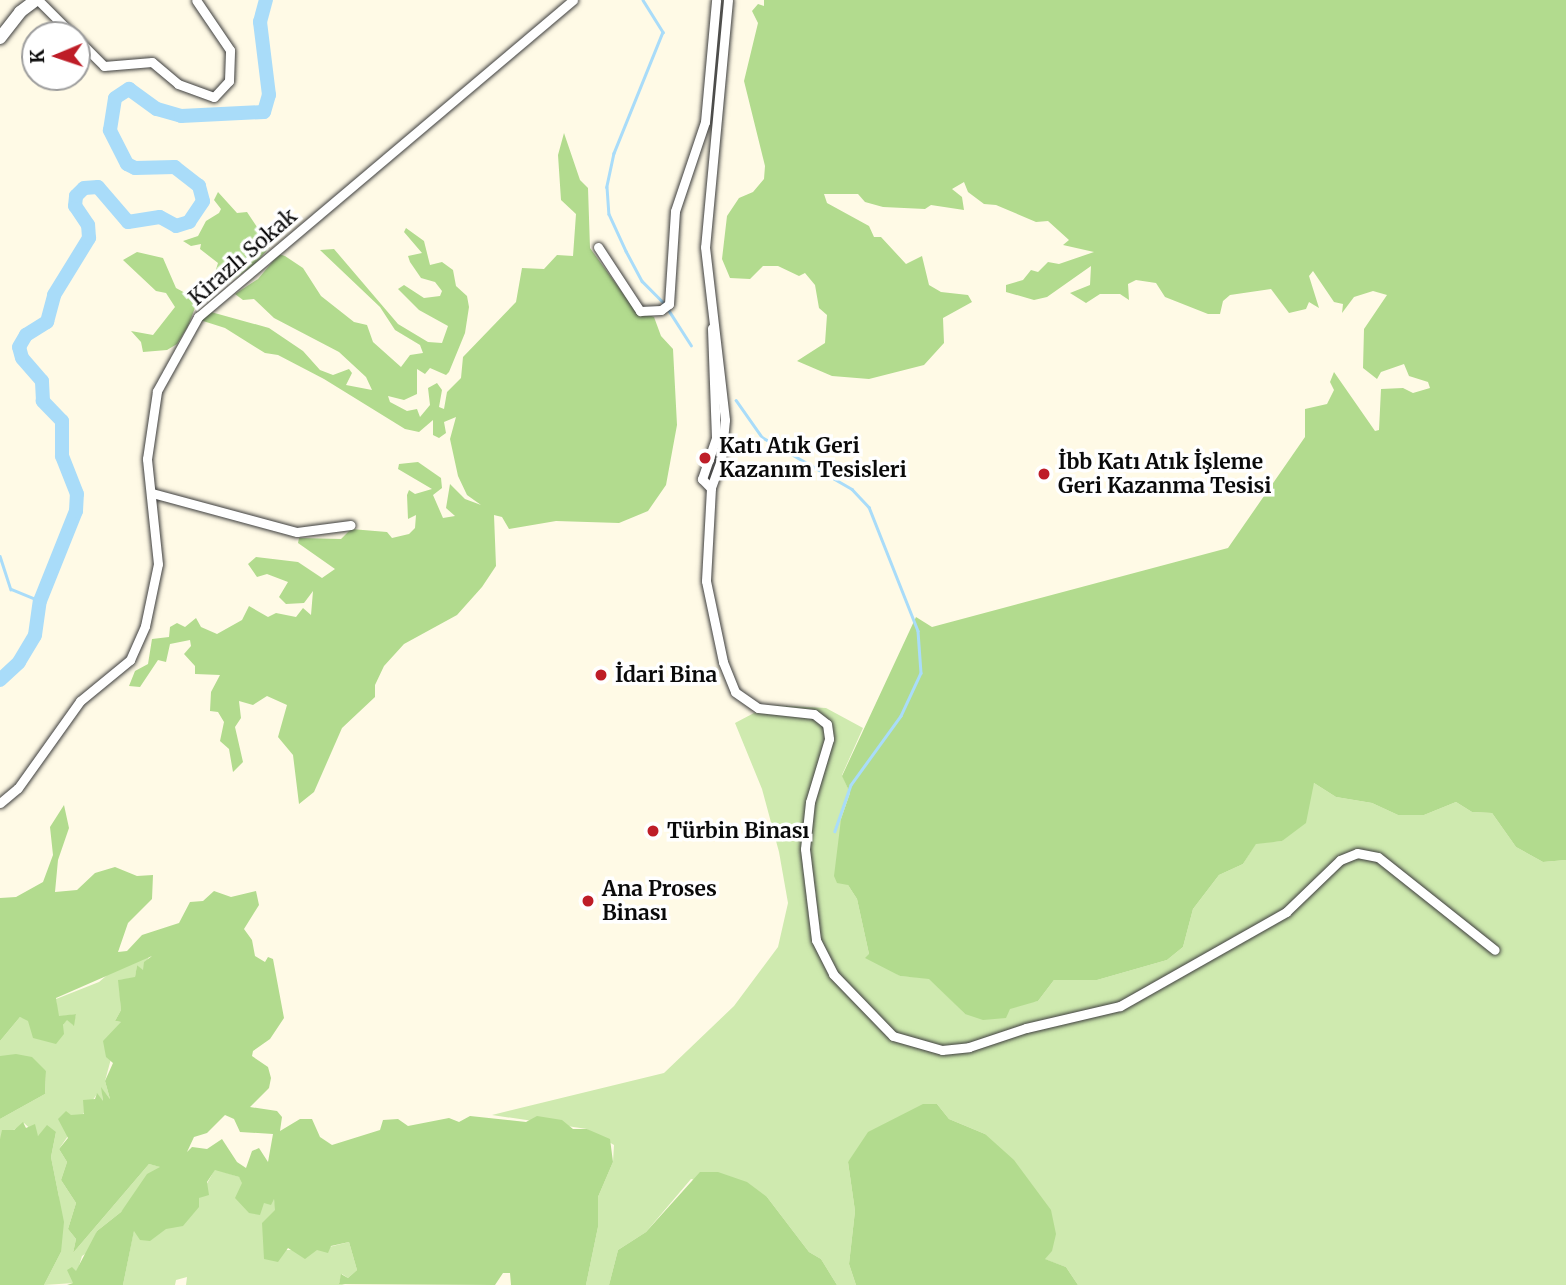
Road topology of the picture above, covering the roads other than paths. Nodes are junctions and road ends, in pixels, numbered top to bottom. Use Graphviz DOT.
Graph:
graph roads {
  1 [pos="196,0"];
  2 [pos="573,0"];
  3 [pos="716,0"];
  4 [pos="729,0"];
  5 [pos="31,2"];
  6 [pos="55,21"];
  7 [pos="0,38"];
  8 [pos="91,53"];
  9 [pos="598,247"];
  10 [pos="152,493"];
  11 [pos="351,524"];
  12 [pos="0,803"];
  13 [pos="1495,950"];
  1 -- 8 [label="street"];
  2 -- 10 [label="street, Kirazlı Sokak"];
  3 -- 9 [label="street"];
  4 -- 13 [label="street"];
  5 -- 6 [label="street"];
  5 -- 7 [label="street"];
  10 -- 11 [label="street"];
  10 -- 12 [label="street, Kirazlı Sokak"];
}
